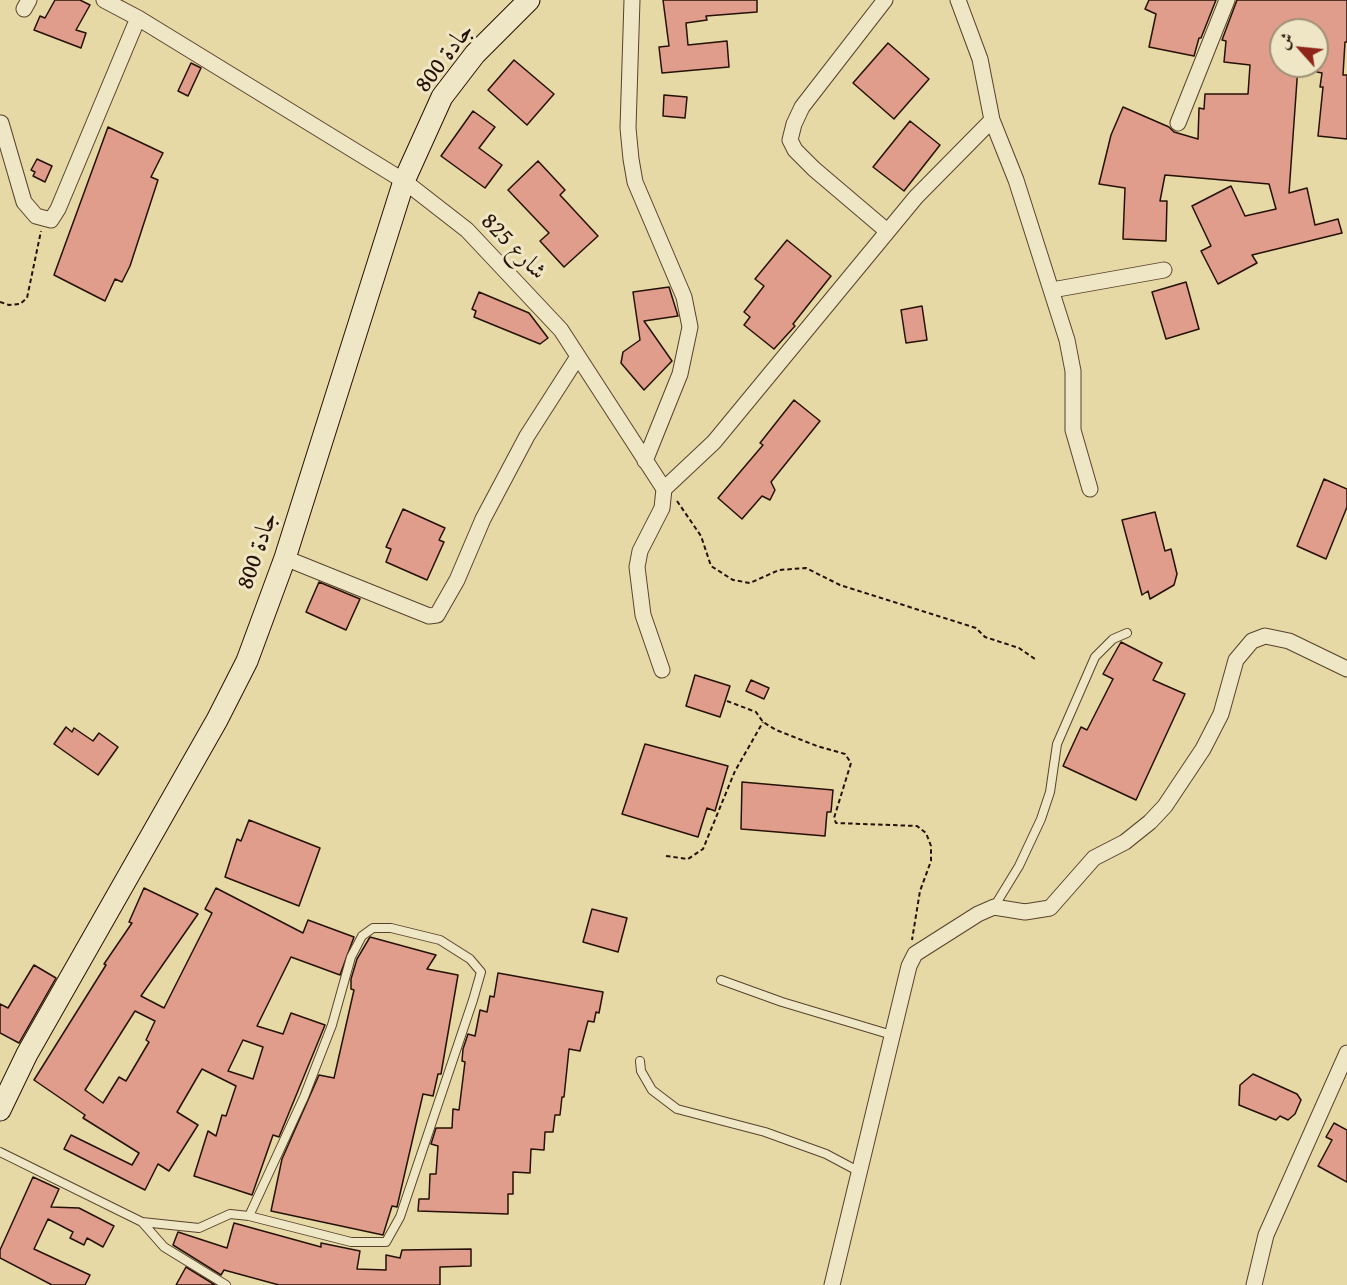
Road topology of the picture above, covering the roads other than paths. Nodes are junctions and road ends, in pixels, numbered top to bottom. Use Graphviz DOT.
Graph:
graph roads {
  1 [pos="104,0"];
  2 [pos="529,0"];
  3 [pos="632,0"];
  4 [pos="885,0"];
  5 [pos="958,0"];
  6 [pos="1227,0"];
  7 [pos="138,18"];
  8 [pos="992,120"];
  9 [pos="1,123"];
  10 [pos="1178,123"];
  11 [pos="404,181"];
  12 [pos="887,231"];
  13 [pos="1164,270"];
  14 [pos="1053,290"];
  15 [pos="576,358"];
  16 [pos="645,461"];
  17 [pos="664,489"];
  18 [pos="1090,489"];
  19 [pos="285,558"];
  20 [pos="1127,633"];
  21 [pos="1347,669"];
  22 [pos="662,670"];
  23 [pos="994,908"];
  24 [pos="721,980"];
  25 [pos="892,1035"];
  26 [pos="1347,1053"];
  27 [pos="640,1060"];
  28 [pos="5,1088"];
  29 [pos="0,1110"];
  30 [pos="0,1152"];
  31 [pos="858,1171"];
  32 [pos="249,1216"];
  33 [pos="142,1222"];
  34 [pos="226,1285"];
  35 [pos="832,1285"];
  36 [pos="1254,1285"];
  1 -- 7 [label="street, شارع 825"];
  2 -- 11 [label="main road, جادة 800"];
  3 -- 16 [label="street"];
  4 -- 12 [label="street"];
  5 -- 8 [label="street"];
  6 -- 10 [label="street"];
  7 -- 9 [label="street"];
  7 -- 11 [label="street, شارع 825"];
  8 -- 12 [label="street"];
  8 -- 14 [label="street"];
  11 -- 15 [label="street, شارع 825"];
  11 -- 19 [label="main road, جادة 800"];
  12 -- 17 [label="street"];
  13 -- 14 [label="street"];
  14 -- 18 [label="street"];
  15 -- 16 [label="street, شارع 825"];
  15 -- 19 [label="street"];
  16 -- 17 [label="street, شارع 825"];
  17 -- 22 [label="street"];
  19 -- 28 [label="main road, جادة 800"];
  20 -- 23 [label="lane"];
  21 -- 23 [label="street"];
  23 -- 25 [label="street"];
  24 -- 25 [label="lane"];
  25 -- 31 [label="street"];
  26 -- 36 [label="street"];
  27 -- 31 [label="lane"];
  28 -- 29 [label="main road, جادة 800"];
  30 -- 33 [label="lane"];
  31 -- 35 [label="street"];
  32 -- 32 [label="lane"];
  32 -- 33 [label="lane"];
  33 -- 34 [label="lane"];
}
